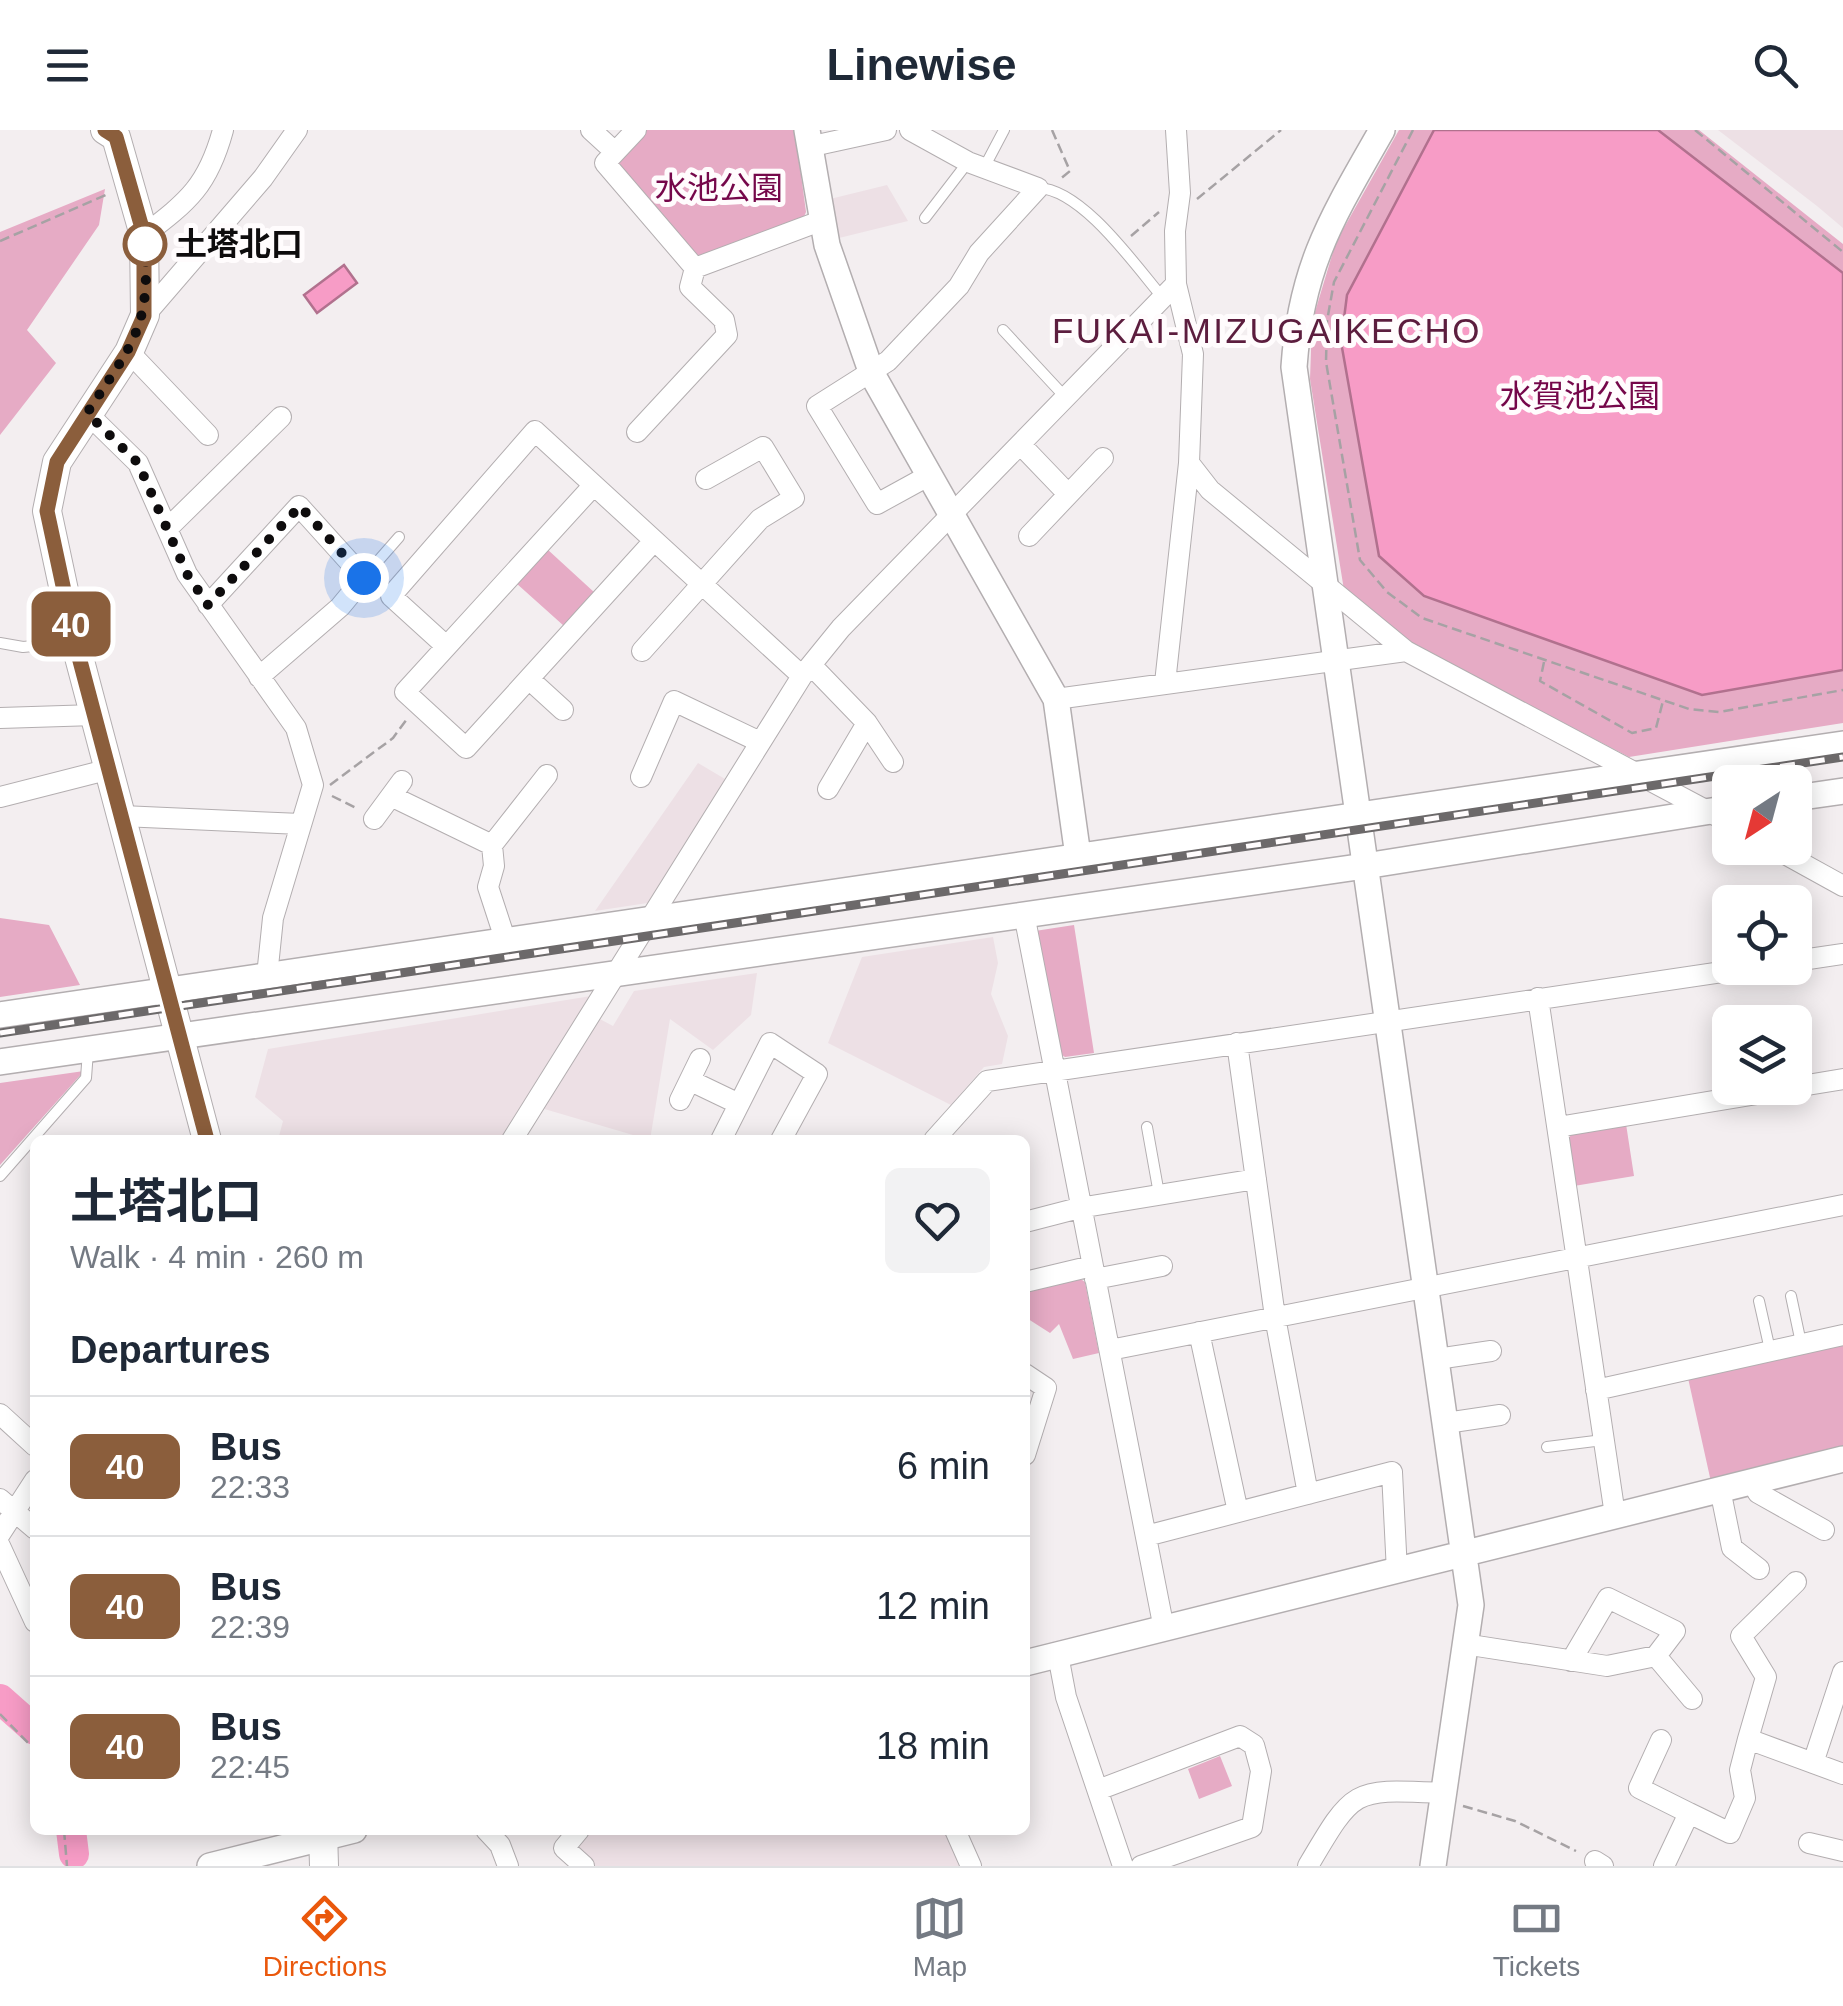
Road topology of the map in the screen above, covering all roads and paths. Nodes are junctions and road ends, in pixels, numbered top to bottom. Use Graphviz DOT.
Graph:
graph roads {
  1 [pos="223,130"];
  2 [pos="297,130"];
  3 [pos="591,130"];
  4 [pos="636,130"];
  5 [pos="886,130"];
  6 [pos="910,130"];
  7 [pos="1004,130"];
  8 [pos="1052,130"];
  9 [pos="1176,130"];
  10 [pos="1281,130"];
  11 [pos="1382,130"];
  12 [pos="1414,130"];
  13 [pos="1695,130"];
  14 [pos="113,132"];
  15 [pos="808,139"];
  16 [pos="615,152"];
  17 [pos="976,164"];
  18 [pos="128,186"];
  19 [pos="1045,188"];
  20 [pos="1179,202"];
  21 [pos="925,218"];
  22 [pos="822,220"];
  23 [pos="144,235"];
  24 [pos="0,242"];
  25 [pos="1119,247"];
  26 [pos="1843,252"];
  27 [pos="694,268"];
  28 [pos="1169,291"];
  29 [pos="144,316"];
  30 [pos="1004,330"];
  31 [pos="128,352"];
  32 [pos="872,374"];
  33 [pos="1067,398"];
  34 [pos="87,413"];
  35 [pos="281,417"];
  36 [pos="637,432"];
  37 [pos="208,435"];
  38 [pos="1022,446"];
  39 [pos="1103,458"];
  40 [pos="1190,463"];
  41 [pos="928,476"];
  42 [pos="706,479"];
  43 [pos="593,486"];
  44 [pos="1068,494"];
  45 [pos="953,518"];
  46 [pos="168,528"];
  47 [pos="399,536"];
  48 [pos="1029,536"];
  49 [pos="653,542"];
  50 [pos="1360,560"];
  51 [pos="1350,565"];
  52 [pos="364,578"];
  53 [pos="700,583"];
  54 [pos="1323,585"];
  55 [pos="208,605"];
  56 [pos="0,642"];
  57 [pos="75,642"];
  58 [pos="446,646"];
  59 [pos="642,650"];
  60 [pos="1406,651"];
  61 [pos="1336,660"];
  62 [pos="1544,661"];
  63 [pos="807,670"];
  64 [pos="259,677"];
  65 [pos="529,679"];
  66 [pos="1165,683"];
  67 [pos="1843,690"];
  68 [pos="1056,698"];
  69 [pos="1664,700"];
  70 [pos="418,705"];
  71 [pos="563,710"];
  72 [pos="96,715"];
  73 [pos="0,718"];
  74 [pos="867,723"];
  75 [pos="1632,732"];
  76 [pos="760,742"];
  77 [pos="1843,744"];
  78 [pos="1630,745"];
  79 [pos="893,762"];
  80 [pos="110,769"];
  81 [pos="1638,774"];
  82 [pos="547,775"];
  83 [pos="640,777"];
  84 [pos="828,789"];
  85 [pos="1843,790"];
  86 [pos="1812,795"];
  87 [pos="0,797"];
  88 [pos="1712,809"];
  89 [pos="122,816"];
  90 [pos="1360,816"];
  91 [pos="1712,816"];
  92 [pos="374,819"];
  93 [pos="301,824"];
  94 [pos="492,846"];
  95 [pos="1078,856"];
  96 [pos="1805,865"];
  97 [pos="1365,866"];
  98 [pos="1843,886"];
  99 [pos="1024,914"];
  100 [pos="652,918"];
  101 [pos="506,942"];
  102 [pos="1843,954"];
  103 [pos="1812,959"];
  104 [pos="1712,973"];
  105 [pos="615,974"];
  106 [pos="267,976"];
  107 [pos="170,989"];
  108 [pos="1538,998"];
  109 [pos="0,1014"];
  110 [pos="1387,1020"];
  111 [pos="182,1036"];
  112 [pos="1237,1044"];
  113 [pos="88,1050"];
  114 [pos="700,1059"];
  115 [pos="0,1062"];
  116 [pos="1053,1068"];
  117 [pos="1843,1079"];
  118 [pos="691,1080"];
  119 [pos="1812,1084"];
  120 [pos="680,1100"];
  121 [pos="1712,1101"];
  122 [pos="739,1104"];
  123 [pos="1147,1127"];
  124 [pos="1558,1127"];
  125 [pos="36,1135"];
  126 [pos="206,1135"];
  127 [pos="515,1135"];
  128 [pos="724,1135"];
  129 [pos="784,1135"];
  130 [pos="938,1135"];
  131 [pos="30,1142"];
  132 [pos="0,1176"];
  133 [pos="1256,1179"];
  134 [pos="1159,1195"];
  135 [pos="1843,1204"];
  136 [pos="1079,1208"];
  137 [pos="1030,1221"];
  138 [pos="1576,1258"];
  139 [pos="1162,1266"];
  140 [pos="1093,1273"];
  141 [pos="1030,1281"];
  142 [pos="1427,1287"];
  143 [pos="1791,1296"];
  144 [pos="1759,1301"];
  145 [pos="1275,1317"];
  146 [pos="1199,1332"];
  147 [pos="1843,1335"];
  148 [pos="1801,1344"];
  149 [pos="1110,1350"];
  150 [pos="1491,1351"];
  151 [pos="1770,1351"];
  152 [pos="1437,1358"];
  153 [pos="1030,1377"];
  154 [pos="1596,1390"];
  155 [pos="0,1414"];
  156 [pos="1500,1416"];
  157 [pos="1446,1424"];
  158 [pos="1030,1439"];
  159 [pos="1602,1440"];
  160 [pos="30,1441"];
  161 [pos="1548,1447"];
  162 [pos="1843,1459"];
  163 [pos="1752,1482"];
  164 [pos="30,1485"];
  165 [pos="1720,1490"];
  166 [pos="1308,1494"];
  167 [pos="7,1506"];
  168 [pos="1238,1512"];
  169 [pos="1614,1515"];
  170 [pos="30,1525"];
  171 [pos="1824,1530"];
  172 [pos="0,1534"];
  173 [pos="1146,1536"];
  174 [pos="0,1546"];
  175 [pos="1466,1554"];
  176 [pos="1759,1568"];
  177 [pos="1397,1572"];
  178 [pos="1796,1582"];
  179 [pos="30,1611"];
  180 [pos="1164,1629"];
  181 [pos="1464,1644"];
  182 [pos="1058,1656"];
  183 [pos="1656,1656"];
  184 [pos="1571,1661"];
  185 [pos="1030,1662"];
  186 [pos="1843,1672"];
  187 [pos="1692,1699"];
  188 [pos="0,1714"];
  189 [pos="1748,1739"];
  190 [pos="1660,1740"];
  191 [pos="30,1745"];
  192 [pos="1813,1763"];
  193 [pos="1843,1774"];
  194 [pos="1098,1790"];
  195 [pos="1444,1797"];
  196 [pos="1690,1813"];
  197 [pos="65,1835"];
  198 [pos="319,1835"];
  199 [pos="323,1835"];
  200 [pos="491,1835"];
  201 [pos="575,1835"];
  202 [pos="957,1835"];
  203 [pos="1809,1843"];
  204 [pos="1843,1851"];
  205 [pos="1599,1863"];
  206 [pos="1154,1864"];
  207 [pos="68,1866"];
  208 [pos="210,1866"];
  209 [pos="324,1866"];
  210 [pos="508,1866"];
  211 [pos="584,1866"];
  212 [pos="971,1866"];
  213 [pos="1123,1866"];
  214 [pos="1308,1866"];
  215 [pos="1433,1866"];
  216 [pos="1664,1866"];
  1 -- 23 [label="street"];
  2 -- 29 [label="street"];
  3 -- 16 [label="street"];
  4 -- 16 [label="street"];
  5 -- 15 [label="street"];
  6 -- 17 [label="street"];
  7 -- 17 [label="lane"];
  8 -- 19 [label="path"];
  9 -- 20 [label="street"];
  10 -- 20 [label="path"];
  11 -- 54 [label="street"];
  12 -- 50 [label="path"];
  13 -- 26 [label="path"];
  14 -- 18 [label="main road"];
  15 -- 22 [label="street"];
  16 -- 27 [label="street"];
  17 -- 19 [label="street"];
  17 -- 21 [label="lane"];
  18 -- 23 [label="main road"];
  18 -- 24 [label="path"];
  19 -- 25 [label="lane"];
  19 -- 32 [label="street"];
  20 -- 25 [label="path"];
  20 -- 28 [label="street"];
  22 -- 27 [label="street"];
  22 -- 32 [label="street"];
  23 -- 29 [label="main road"];
  25 -- 28 [label="lane"];
  27 -- 36 [label="street"];
  28 -- 33 [label="street"];
  28 -- 40 [label="street"];
  29 -- 31 [label="main road"];
  30 -- 33 [label="lane"];
  31 -- 34 [label="main road"];
  31 -- 37 [label="street"];
  32 -- 41 [label="street"];
  32 -- 41 [label="street"];
  33 -- 38 [label="street"];
  34 -- 46 [label="street"];
  34 -- 57 [label="main road"];
  35 -- 46 [label="street"];
  38 -- 44 [label="street"];
  38 -- 45 [label="street"];
  39 -- 44 [label="street"];
  40 -- 54 [label="street"];
  40 -- 66 [label="street"];
  41 -- 45 [label="street"];
  42 -- 53 [label="street"];
  43 -- 49 [label="street"];
  43 -- 58 [label="street"];
  43 -- 58 [label="street"];
  44 -- 48 [label="street"];
  45 -- 63 [label="street"];
  45 -- 68 [label="street"];
  46 -- 55 [label="street"];
  47 -- 52 [label="lane"];
  49 -- 53 [label="street"];
  49 -- 65 [label="street"];
  50 -- 51 [label="path"];
  50 -- 62 [label="path"];
  52 -- 55 [label="street"];
  52 -- 64 [label="street"];
  53 -- 59 [label="street"];
  53 -- 63 [label="street"];
  54 -- 60 [label="street"];
  54 -- 61 [label="street"];
  55 -- 64 [label="street"];
  56 -- 57 [label="lane"];
  57 -- 72 [label="main road"];
  58 -- 70 [label="street"];
  60 -- 61 [label="street"];
  60 -- 81 [label="street"];
  61 -- 66 [label="street"];
  61 -- 90 [label="street"];
  62 -- 69 [label="path"];
  62 -- 75 [label="path"];
  63 -- 74 [label="street"];
  63 -- 76 [label="street"];
  64 -- 93 [label="street"];
  65 -- 70 [label="street"];
  65 -- 71 [label="street"];
  66 -- 68 [label="street"];
  67 -- 69 [label="path"];
  68 -- 95 [label="street"];
  69 -- 75 [label="path"];
  70 -- 92 [label="path"];
  72 -- 73 [label="street"];
  72 -- 80 [label="main road"];
  74 -- 79 [label="street"];
  74 -- 84 [label="street"];
  75 -- 78 [label="path"];
  76 -- 83 [label="street"];
  76 -- 100 [label="street"];
  77 -- 81 [label="street"];
  80 -- 87 [label="street"];
  80 -- 89 [label="main road"];
  81 -- 88 [label="street"];
  81 -- 90 [label="street"];
  82 -- 94 [label="street"];
  85 -- 86 [label="street"];
  89 -- 93 [label="street"];
  89 -- 107 [label="main road"];
  90 -- 95 [label="street"];
  90 -- 97 [label="street"];
  91 -- 97 [label="street"];
  92 -- 94 [label="street"];
  93 -- 106 [label="street"];
  94 -- 101 [label="street"];
  95 -- 100 [label="street"];
  96 -- 98 [label="street"];
  97 -- 99 [label="street"];
  97 -- 110 [label="street"];
  99 -- 105 [label="street"];
  99 -- 116 [label="street"];
  100 -- 101 [label="street"];
  100 -- 105 [label="street"];
  101 -- 106 [label="street"];
  102 -- 103 [label="street"];
  104 -- 108 [label="street"];
  105 -- 111 [label="street"];
  105 -- 127 [label="street"];
  106 -- 107 [label="street"];
  107 -- 109 [label="street"];
  107 -- 111 [label="main road"];
  108 -- 110 [label="street"];
  108 -- 124 [label="street"];
  110 -- 112 [label="street"];
  110 -- 142 [label="street"];
  111 -- 113 [label="street"];
  111 -- 126 [label="main road"];
  112 -- 116 [label="street"];
  112 -- 133 [label="street"];
  113 -- 115 [label="street"];
  113 -- 125 [label="lane"];
  114 -- 118 [label="street"];
  116 -- 130 [label="street"];
  116 -- 136 [label="street"];
  117 -- 119 [label="street"];
  118 -- 120 [label="street"];
  118 -- 122 [label="street"];
  121 -- 124 [label="street"];
  122 -- 128 [label="street"];
  122 -- 129 [label="street"];
  123 -- 134 [label="lane"];
  124 -- 138 [label="street"];
  131 -- 132 [label="lane"];
  133 -- 134 [label="street"];
  133 -- 145 [label="street"];
  134 -- 136 [label="street"];
  135 -- 138 [label="street"];
  136 -- 137 [label="street"];
  136 -- 140 [label="street"];
  138 -- 142 [label="street"];
  138 -- 154 [label="street"];
  139 -- 140 [label="street"];
  140 -- 141 [label="street"];
  140 -- 149 [label="street"];
  142 -- 145 [label="street"];
  142 -- 152 [label="street"];
  143 -- 148 [label="lane"];
  144 -- 151 [label="lane"];
  145 -- 146 [label="street"];
  145 -- 166 [label="street"];
  146 -- 149 [label="street"];
  146 -- 168 [label="street"];
  147 -- 148 [label="street"];
  148 -- 151 [label="street"];
  149 -- 173 [label="street"];
  150 -- 152 [label="street"];
  151 -- 154 [label="street"];
  152 -- 157 [label="street"];
  153 -- 158 [label="street"];
  154 -- 159 [label="street"];
  155 -- 160 [label="street"];
  156 -- 157 [label="street"];
  157 -- 175 [label="street"];
  159 -- 161 [label="lane"];
  159 -- 169 [label="street"];
  162 -- 163 [label="street"];
  163 -- 165 [label="street"];
  163 -- 171 [label="street"];
  164 -- 167 [label="street"];
  165 -- 169 [label="street"];
  165 -- 176 [label="street"];
  166 -- 168 [label="street"];
  166 -- 177 [label="street"];
  167 -- 170 [label="street"];
  167 -- 172 [label="street"];
  168 -- 173 [label="street"];
  169 -- 175 [label="street"];
  173 -- 180 [label="street"];
  174 -- 179 [label="street"];
  175 -- 177 [label="street"];
  175 -- 181 [label="street"];
  177 -- 180 [label="street"];
  178 -- 189 [label="street"];
  180 -- 182 [label="street"];
  181 -- 184 [label="street"];
  181 -- 195 [label="street"];
  182 -- 185 [label="street"];
  182 -- 194 [label="street"];
  183 -- 184 [label="street"];
  183 -- 184 [label="street"];
  183 -- 187 [label="street"];
  186 -- 192 [label="street"];
  188 -- 191 [label="path"];
  189 -- 192 [label="street"];
  189 -- 196 [label="street"];
  190 -- 196 [label="street"];
  192 -- 193 [label="street"];
  194 -- 206 [label="street"];
  194 -- 213 [label="street"];
  195 -- 205 [label="path"];
  195 -- 214 [label="street"];
  195 -- 215 [label="street"];
  196 -- 216 [label="street"];
  197 -- 207 [label="path"];
  198 -- 208 [label="street"];
  199 -- 209 [label="main road"];
  200 -- 210 [label="street"];
  201 -- 211 [label="street"];
  202 -- 212 [label="street"];
  203 -- 204 [label="street"];
}
